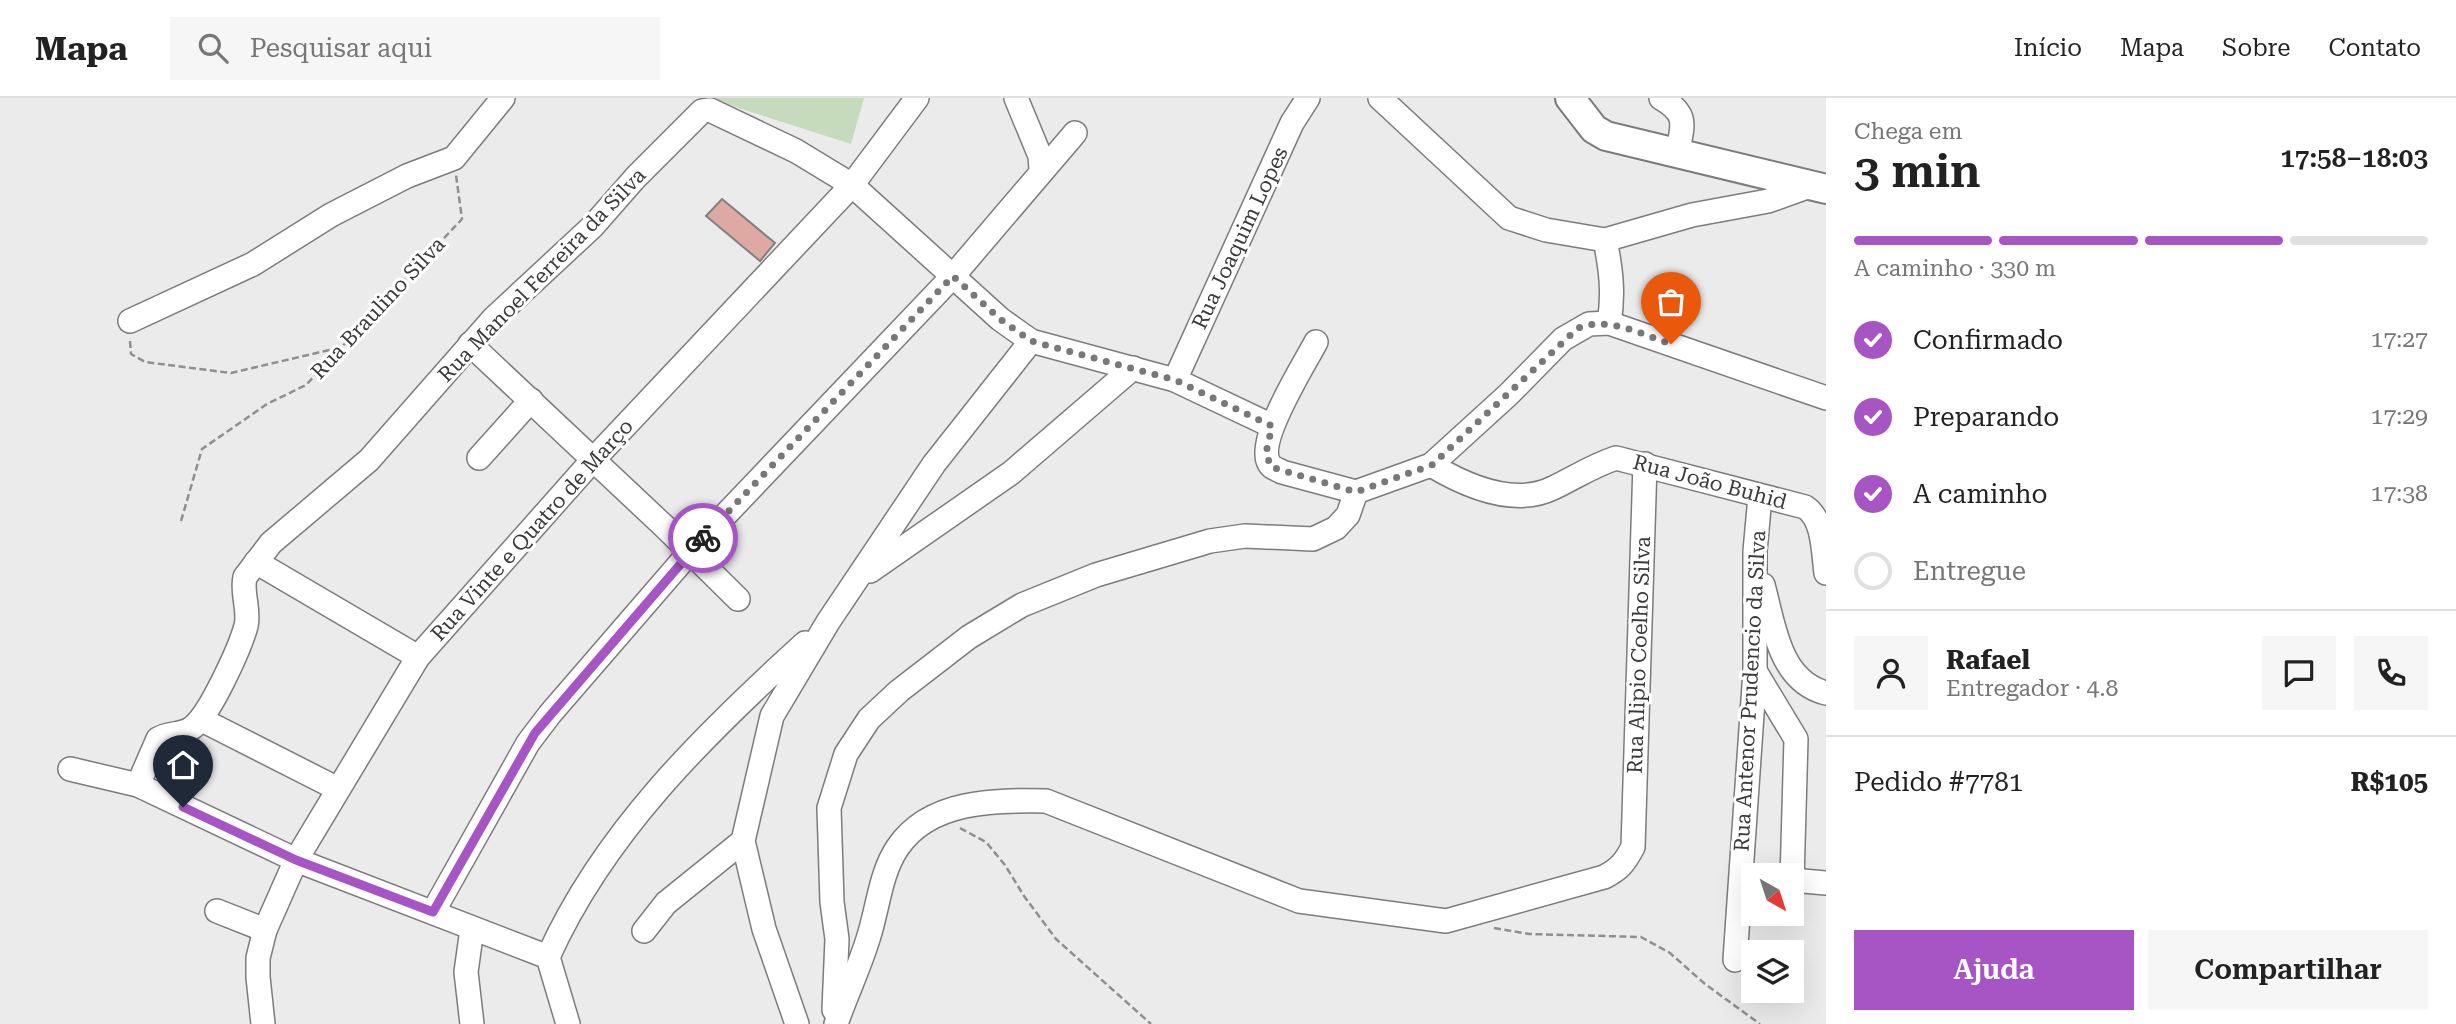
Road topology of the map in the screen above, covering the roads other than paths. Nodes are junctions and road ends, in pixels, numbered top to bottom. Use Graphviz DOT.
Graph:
graph roads {
  1 [pos="503,98"];
  2 [pos="917,98"];
  3 [pos="1016,98"];
  4 [pos="1308,98"];
  5 [pos="1380,98"];
  6 [pos="1570,98"];
  7 [pos="1661,98"];
  8 [pos="1075,133"];
  9 [pos="1676,155"];
  10 [pos="1041,169"];
  11 [pos="852,185"];
  12 [pos="1818,187"];
  13 [pos="1605,240"];
  14 [pos="953,276"];
  15 [pos="1611,312"];
  16 [pos="130,321"];
  17 [pos="1031,341"];
  18 [pos="1316,342"];
  19 [pos="470,344"];
  20 [pos="1133,368"];
  21 [pos="1175,380"];
  22 [pos="1826,398"];
  23 [pos="531,400"];
  24 [pos="1272,426"];
  25 [pos="479,458"];
  26 [pos="592,461"];
  27 [pos="1645,464"];
  28 [pos="1432,465"];
  29 [pos="1356,492"];
  30 [pos="1760,497"];
  31 [pos="1755,551"];
  32 [pos="690,552"];
  33 [pos="256,562"];
  34 [pos="1826,573"];
  35 [pos="860,578"];
  36 [pos="738,599"];
  37 [pos="828,622"];
  38 [pos="418,657"];
  39 [pos="1755,671"];
  40 [pos="1826,693"];
  41 [pos="202,720"];
  42 [pos="70,769"];
  43 [pos="138,785"];
  44 [pos="338,789"];
  45 [pos="743,841"];
  46 [pos="296,860"];
  47 [pos="1749,863"];
  48 [pos="1792,863"];
  49 [pos="1804,881"];
  50 [pos="1826,883"];
  51 [pos="217,911"];
  52 [pos="433,912"];
  53 [pos="1741,922"];
  54 [pos="472,929"];
  55 [pos="265,930"];
  56 [pos="644,931"];
  57 [pos="548,957"];
  58 [pos="1735,960"];
  59 [pos="264,1024"];
  60 [pos="472,1024"];
  61 [pos="568,1024"];
  62 [pos="797,1024"];
  63 [pos="835,1024"];
  1 -- 16 [label="street"];
  2 -- 11 [label="street, Rua Vinte e Quatro de Março"];
  3 -- 10 [label="street"];
  4 -- 21 [label="street, Rua Joaquim Lopes"];
  5 -- 13 [label="street"];
  6 -- 9 [label="main road"];
  7 -- 9 [label="street"];
  8 -- 10 [label="street"];
  9 -- 12 [label="main road"];
  10 -- 14 [label="street"];
  11 -- 14 [label="street"];
  11 -- 19 [label="street, Rua Manoel Ferreira da Silva"];
  11 -- 26 [label="street, Rua Vinte e Quatro de Março"];
  12 -- 13 [label="street"];
  13 -- 15 [label="street"];
  14 -- 17 [label="street"];
  14 -- 32 [label="street"];
  15 -- 22 [label="street"];
  15 -- 28 [label="street"];
  17 -- 20 [label="street"];
  17 -- 35 [label="street"];
  18 -- 24 [label="street"];
  19 -- 23 [label="street"];
  19 -- 33 [label="street, Rua Manoel Ferreira da Silva"];
  20 -- 21 [label="street"];
  20 -- 35 [label="street"];
  21 -- 24 [label="street"];
  23 -- 25 [label="street"];
  23 -- 26 [label="street"];
  24 -- 29 [label="street"];
  26 -- 32 [label="street"];
  26 -- 38 [label="street, Rua Vinte e Quatro de Março"];
  27 -- 28 [label="street, Rua João Buhid"];
  27 -- 30 [label="street, Rua João Buhid"];
  27 -- 63 [label="street, Rua Alipio Coelho Silva"];
  28 -- 29 [label="street"];
  29 -- 63 [label="street"];
  30 -- 31 [label="street, Rua Antenor Prudencio da Silva"];
  30 -- 34 [label="street, Rua João Buhid"];
  31 -- 39 [label="street, Rua Antenor Prudencio da Silva"];
  31 -- 40 [label="street"];
  32 -- 36 [label="street"];
  32 -- 52 [label="street"];
  33 -- 38 [label="street"];
  33 -- 41 [label="street, Rua Manoel Ferreira da Silva"];
  35 -- 37 [label="street"];
  37 -- 45 [label="street"];
  37 -- 57 [label="street"];
  38 -- 44 [label="street, Rua Vinte e Quatro de Março"];
  39 -- 47 [label="street, Rua Antenor Prudencio da Silva"];
  39 -- 48 [label="street"];
  41 -- 43 [label="street"];
  41 -- 44 [label="street"];
  42 -- 43 [label="street"];
  43 -- 46 [label="street"];
  44 -- 46 [label="street, Rua Vinte e Quatro de Março"];
  45 -- 56 [label="street"];
  45 -- 62 [label="street"];
  46 -- 52 [label="street"];
  46 -- 55 [label="street, Rua Vinte e Quatro de Março"];
  49 -- 50 [label="street"];
  51 -- 55 [label="street"];
  52 -- 54 [label="street"];
  53 -- 58 [label="street, Rua Antenor Prudencio da Silva"];
  54 -- 57 [label="street"];
  54 -- 60 [label="street"];
  55 -- 59 [label="street, Rua Vinte e Quatro de Março"];
  57 -- 61 [label="street"];
}
